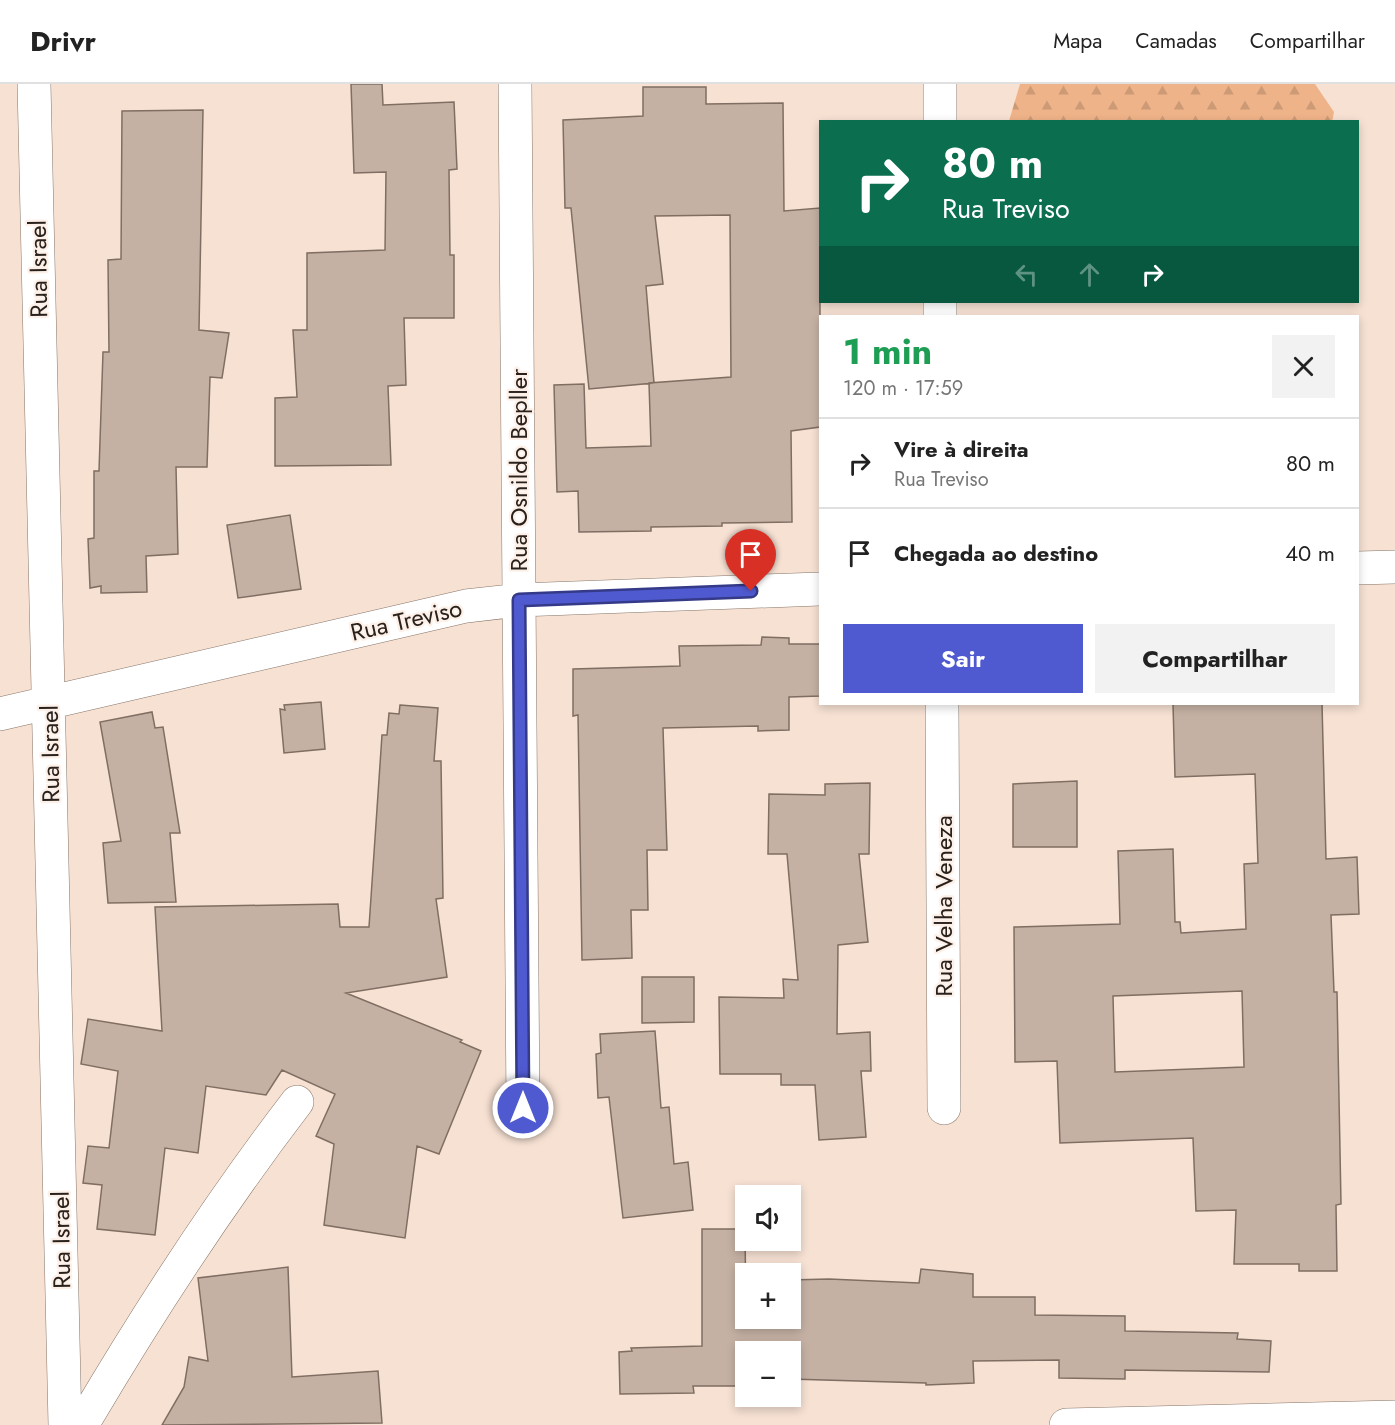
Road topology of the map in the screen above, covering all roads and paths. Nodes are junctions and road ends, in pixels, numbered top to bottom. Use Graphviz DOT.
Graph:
graph roads {
  1 [pos="34,84"];
  2 [pos="515,84"];
  3 [pos="939,84"];
  4 [pos="940,120"];
  5 [pos="1395,567"];
  6 [pos="1359,568"];
  7 [pos="819,589"];
  8 [pos="519,600"];
  9 [pos="49,702"];
  10 [pos="942,705"];
  11 [pos="0,714"];
  12 [pos="297,1102"];
  13 [pos="523,1108"];
  14 [pos="944,1108"];
  15 [pos="1395,1417"];
  16 [pos="65,1425"];
  17 [pos="82,1425"];
  18 [pos="1066,1425"];
  1 -- 9 [label="street, Rua Israel"];
  2 -- 8 [label="street, Rua Osnildo Bepller"];
  3 -- 4 [label="street"];
  5 -- 6 [label="street"];
  7 -- 8 [label="street, Rua Treviso"];
  8 -- 9 [label="street, Rua Treviso"];
  8 -- 13 [label="street, Rua Osnildo Bepller"];
  9 -- 11 [label="street, Rua Treviso"];
  9 -- 16 [label="street, Rua Israel"];
  10 -- 14 [label="street, Rua Velha Veneza"];
  12 -- 17 [label="street"];
  15 -- 18 [label="street"];
}
